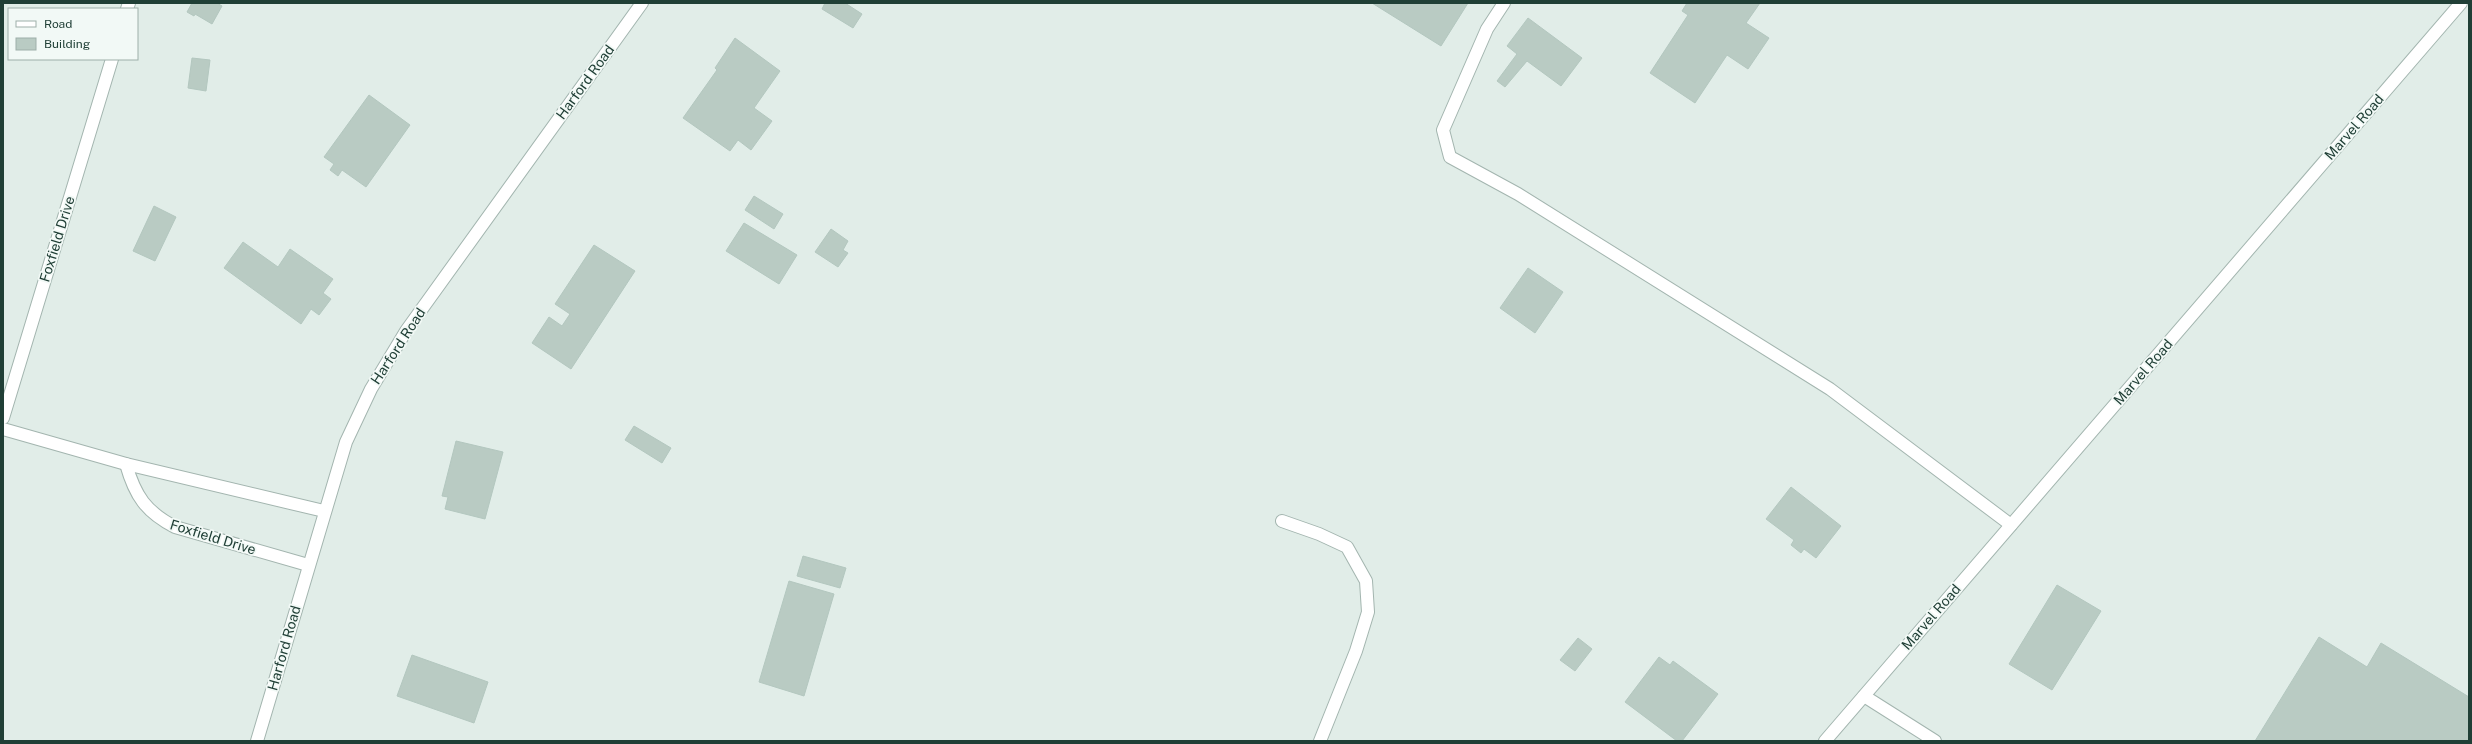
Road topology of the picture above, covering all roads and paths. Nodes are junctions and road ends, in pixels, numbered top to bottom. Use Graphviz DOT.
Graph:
graph roads {
  1 [pos="642,3"];
  2 [pos="1504,3"];
  3 [pos="2461,3"];
  4 [pos="112,60"];
  5 [pos="3,418"];
  6 [pos="3,429"];
  7 [pos="126,464"];
  8 [pos="324,511"];
  9 [pos="1282,521"];
  10 [pos="2011,525"];
  11 [pos="308,565"];
  12 [pos="1864,696"];
  13 [pos="257,741"];
  14 [pos="1320,741"];
  15 [pos="1825,741"];
  16 [pos="1935,741"];
  1 -- 8 [label="street, Harford Road"];
  2 -- 10 [label="street"];
  3 -- 10 [label="street, Marvel Road"];
  4 -- 5 [label="street, Foxfield Drive"];
  6 -- 7 [label="street"];
  7 -- 8 [label="street"];
  7 -- 11 [label="street, Foxfield Drive"];
  8 -- 11 [label="street, Harford Road"];
  9 -- 14 [label="street"];
  10 -- 12 [label="street, Marvel Road"];
  11 -- 13 [label="street, Harford Road"];
  12 -- 15 [label="street, Marvel Road"];
  12 -- 16 [label="street"];
}
